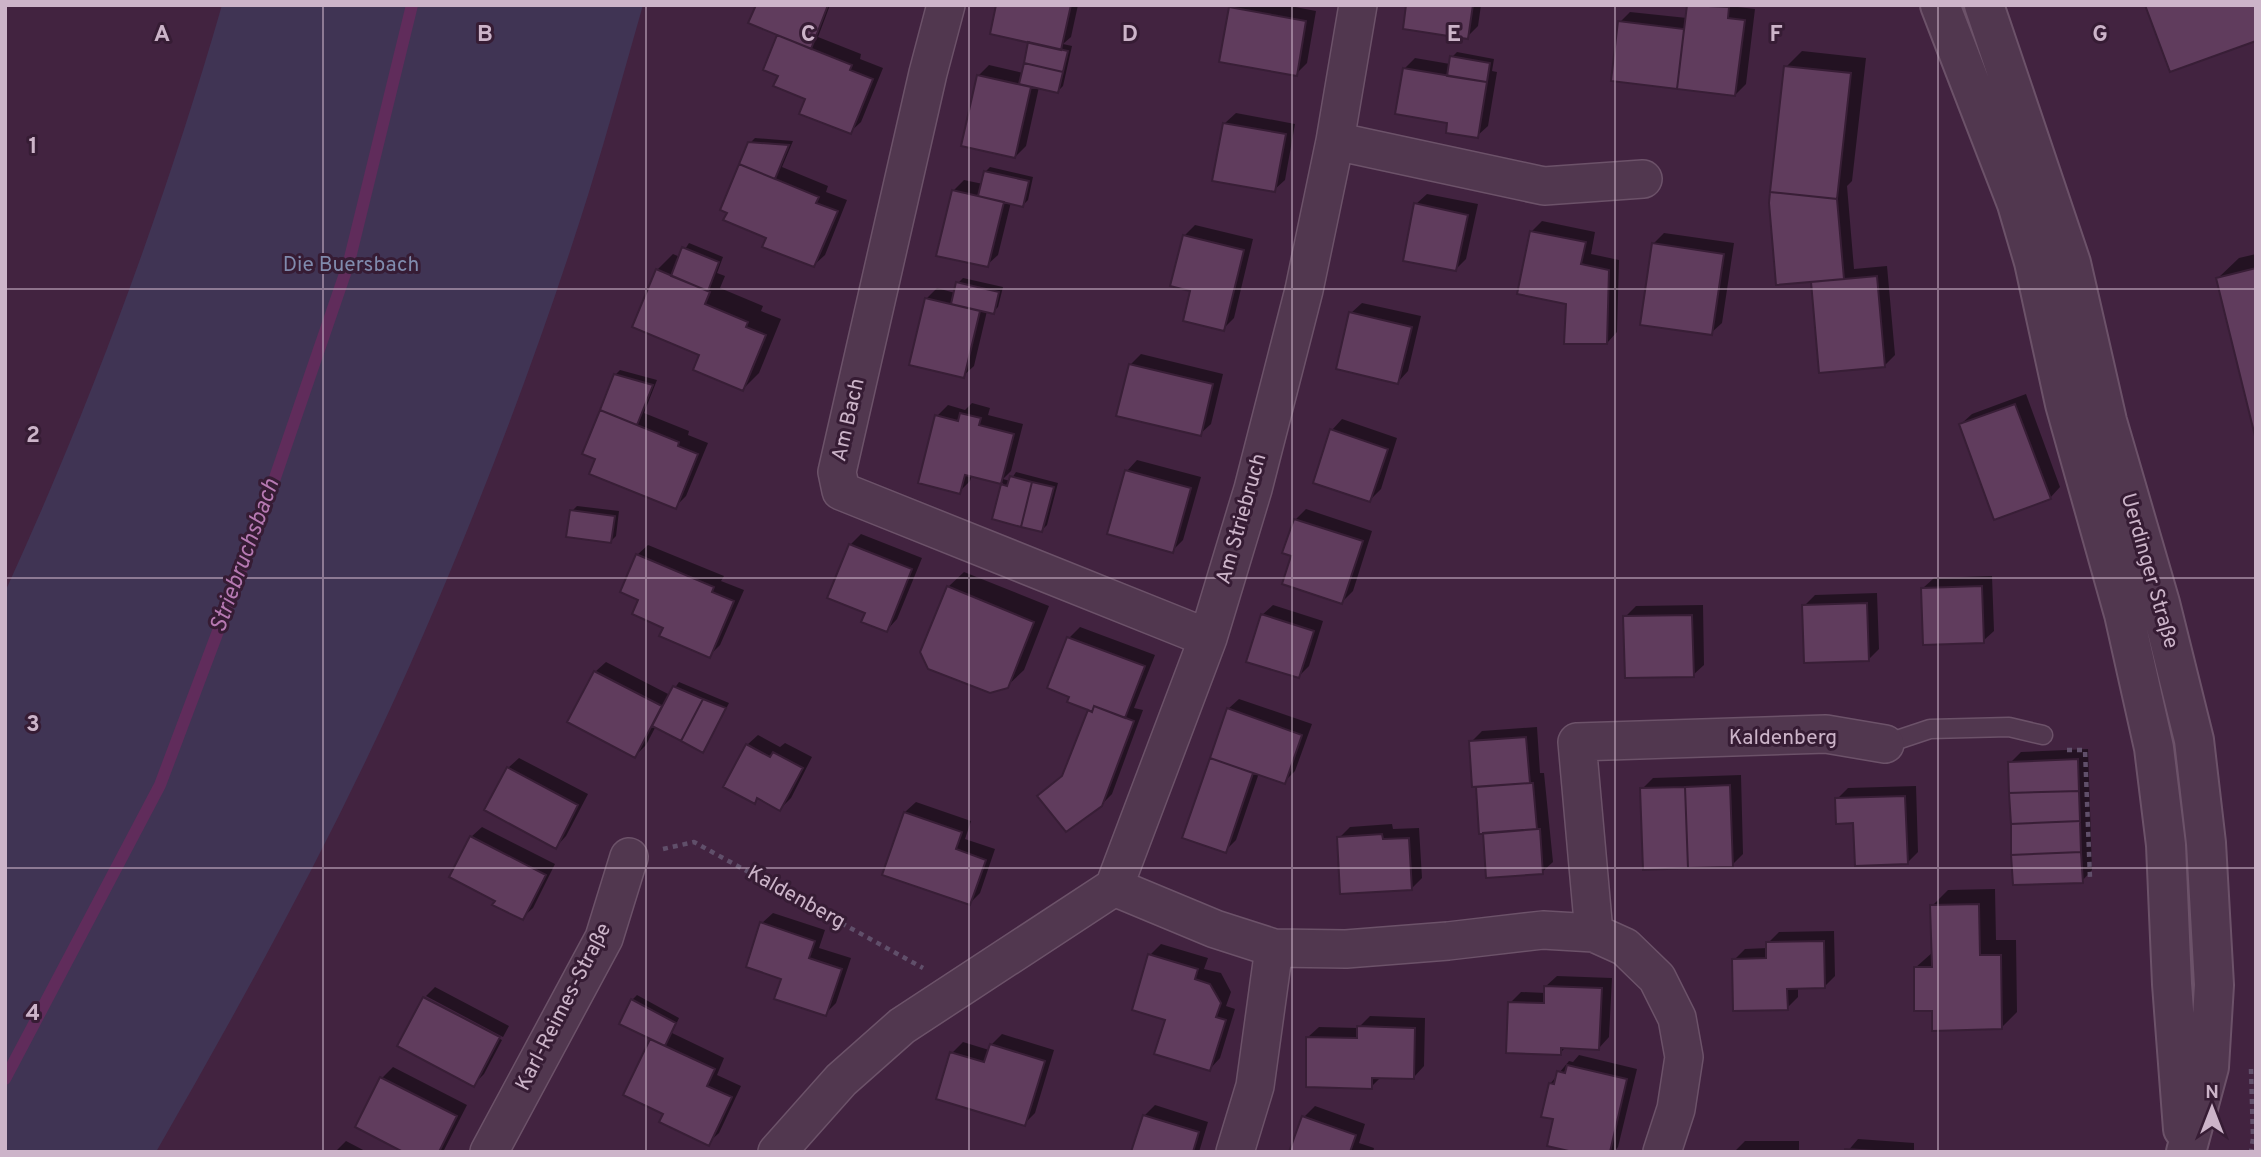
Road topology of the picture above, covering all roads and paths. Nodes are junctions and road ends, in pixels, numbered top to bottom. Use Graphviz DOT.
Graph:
graph roads {
  1 [pos="946,5"];
  2 [pos="1358,5"];
  3 [pos="1940,5"];
  4 [pos="1984,5"];
  5 [pos="1335,141"];
  6 [pos="1643,179"];
  7 [pos="1208,638"];
  8 [pos="2043,734"];
  9 [pos="1885,744"];
  10 [pos="629,857"];
  11 [pos="2090,878"];
  12 [pos="1114,887"];
  13 [pos="1594,933"];
  14 [pos="1274,948"];
  15 [pos="956,988"];
  16 [pos="489,1152"];
  17 [pos="778,1152"];
  18 [pos="1235,1152"];
  19 [pos="1662,1152"];
  20 [pos="2186,1152"];
  1 -- 7 [label="street, Am Bach"];
  2 -- 5 [label="street, Am Striebruch"];
  3 -- 20 [label="street, Uerdinger Straße"];
  4 -- 20 [label="street, Uerdinger Straße"];
  5 -- 6 [label="street"];
  5 -- 7 [label="street, Am Striebruch"];
  7 -- 12 [label="street, Am Striebruch"];
  8 -- 9 [label="lane, Kaldenberg"];
  8 -- 11 [label="path"];
  9 -- 13 [label="street, Kaldenberg"];
  10 -- 15 [label="path, Kaldenberg"];
  10 -- 16 [label="street, Karl-Reimes-Straße"];
  12 -- 14 [label="street"];
  12 -- 15 [label="street"];
  13 -- 14 [label="street"];
  13 -- 19 [label="street"];
  14 -- 18 [label="street"];
  15 -- 17 [label="street"];
}
